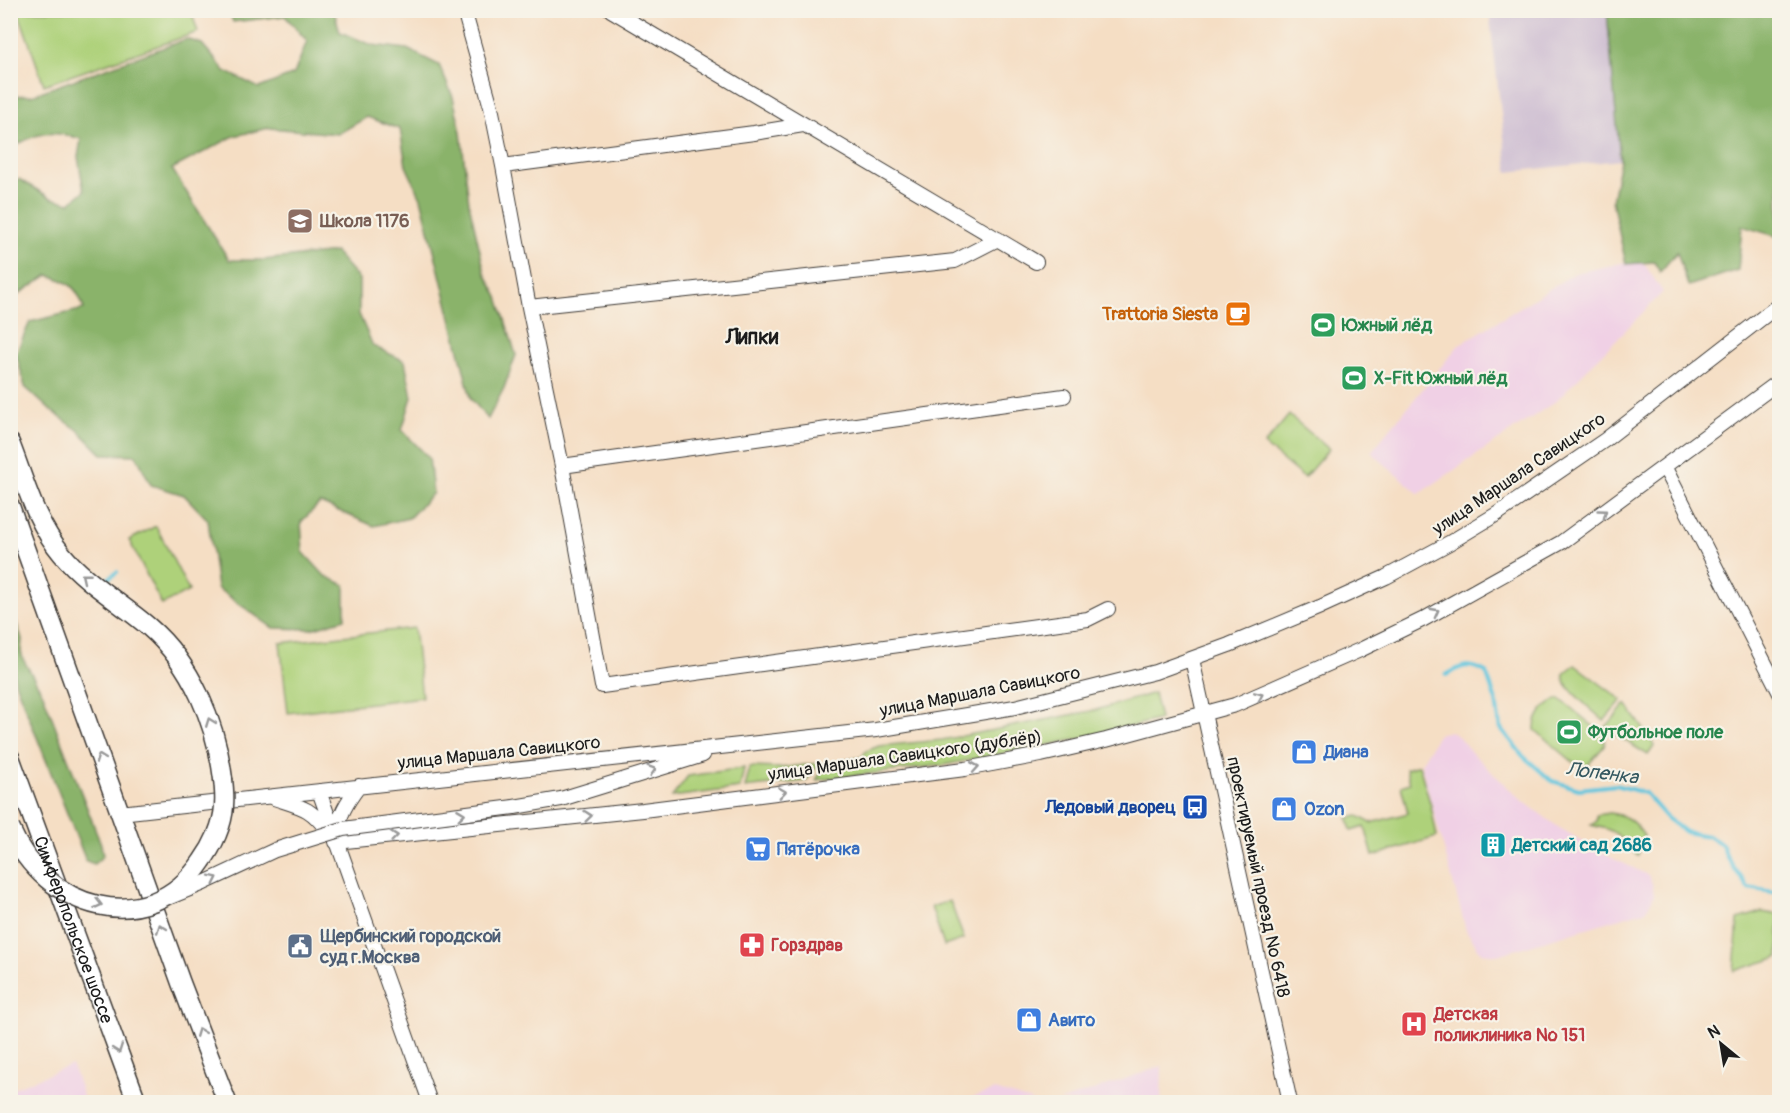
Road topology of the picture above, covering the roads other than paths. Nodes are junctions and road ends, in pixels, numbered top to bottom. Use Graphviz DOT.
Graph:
graph roads {
  1 [pos="464,10"];
  2 [pos="611,10"];
  3 [pos="803,125"];
  4 [pos="503,166"];
  5 [pos="998,239"];
  6 [pos="1036,262"];
  7 [pos="1779,304"];
  8 [pos="529,307"];
  9 [pos="1779,381"];
  10 [pos="1064,396"];
  11 [pos="10,443"];
  12 [pos="562,466"];
  13 [pos="1665,468"];
  14 [pos="10,506"];
  15 [pos="1108,609"];
  16 [pos="1192,659"];
  17 [pos="1779,693"];
  18 [pos="1204,715"];
  19 [pos="733,745"];
  20 [pos="10,757"];
  21 [pos="359,786"];
  22 [pos="319,791"];
  23 [pos="268,796"];
  24 [pos="120,813"];
  25 [pos="10,828"];
  26 [pos="336,842"];
  27 [pos="160,900"];
  28 [pos="137,1102"];
  29 [pos="227,1102"];
  30 [pos="430,1102"];
  31 [pos="1290,1102"];
  1 -- 4 [label="street"];
  2 -- 3 [label="street"];
  3 -- 4 [label="street"];
  3 -- 5 [label="street"];
  4 -- 8 [label="street"];
  5 -- 6 [label="street"];
  5 -- 8 [label="street"];
  7 -- 16 [label="street, улица Маршала Савицкого"];
  8 -- 12 [label="street"];
  9 -- 13 [label="street, улица Маршала Савицкого (дублёр)"];
  10 -- 12 [label="street"];
  27 -- 11 [label="main road, one-way, bridge"];
  12 -- 15 [label="street"];
  13 -- 17 [label="street"];
  18 -- 13 [label="street, улица Маршала Савицкого (дублёр), one-way"];
  24 -- 14 [label="main road, one-way"];
  16 -- 18 [label="street, проектируемый проезд № 6418"];
  16 -- 19 [label="street, улица Маршала Савицкого"];
  26 -- 18 [label="street, улица Маршала Савицкого (дублёр), one-way"];
  18 -- 31 [label="street, проектируемый проезд № 6418"];
  19 -- 21 [label="street, улица Маршала Савицкого"];
  27 -- 19 [label="street, one-way, bridge"];
  20 -- 28 [label="main road, Симферопольское шоссе, one-way"];
  21 -- 22 [label="street, улица Маршала Савицкого"];
  21 -- 26 [label="street"];
  22 -- 23 [label="street, улица Маршала Савицкого"];
  22 -- 26 [label="street"];
  23 -- 24 [label="street, улица Маршала Савицкого"];
  23 -- 26 [label="street"];
  29 -- 24 [label="main road, one-way"];
  25 -- 27 [label="main road, one-way, bridge"];
  26 -- 30 [label="street"];
}
